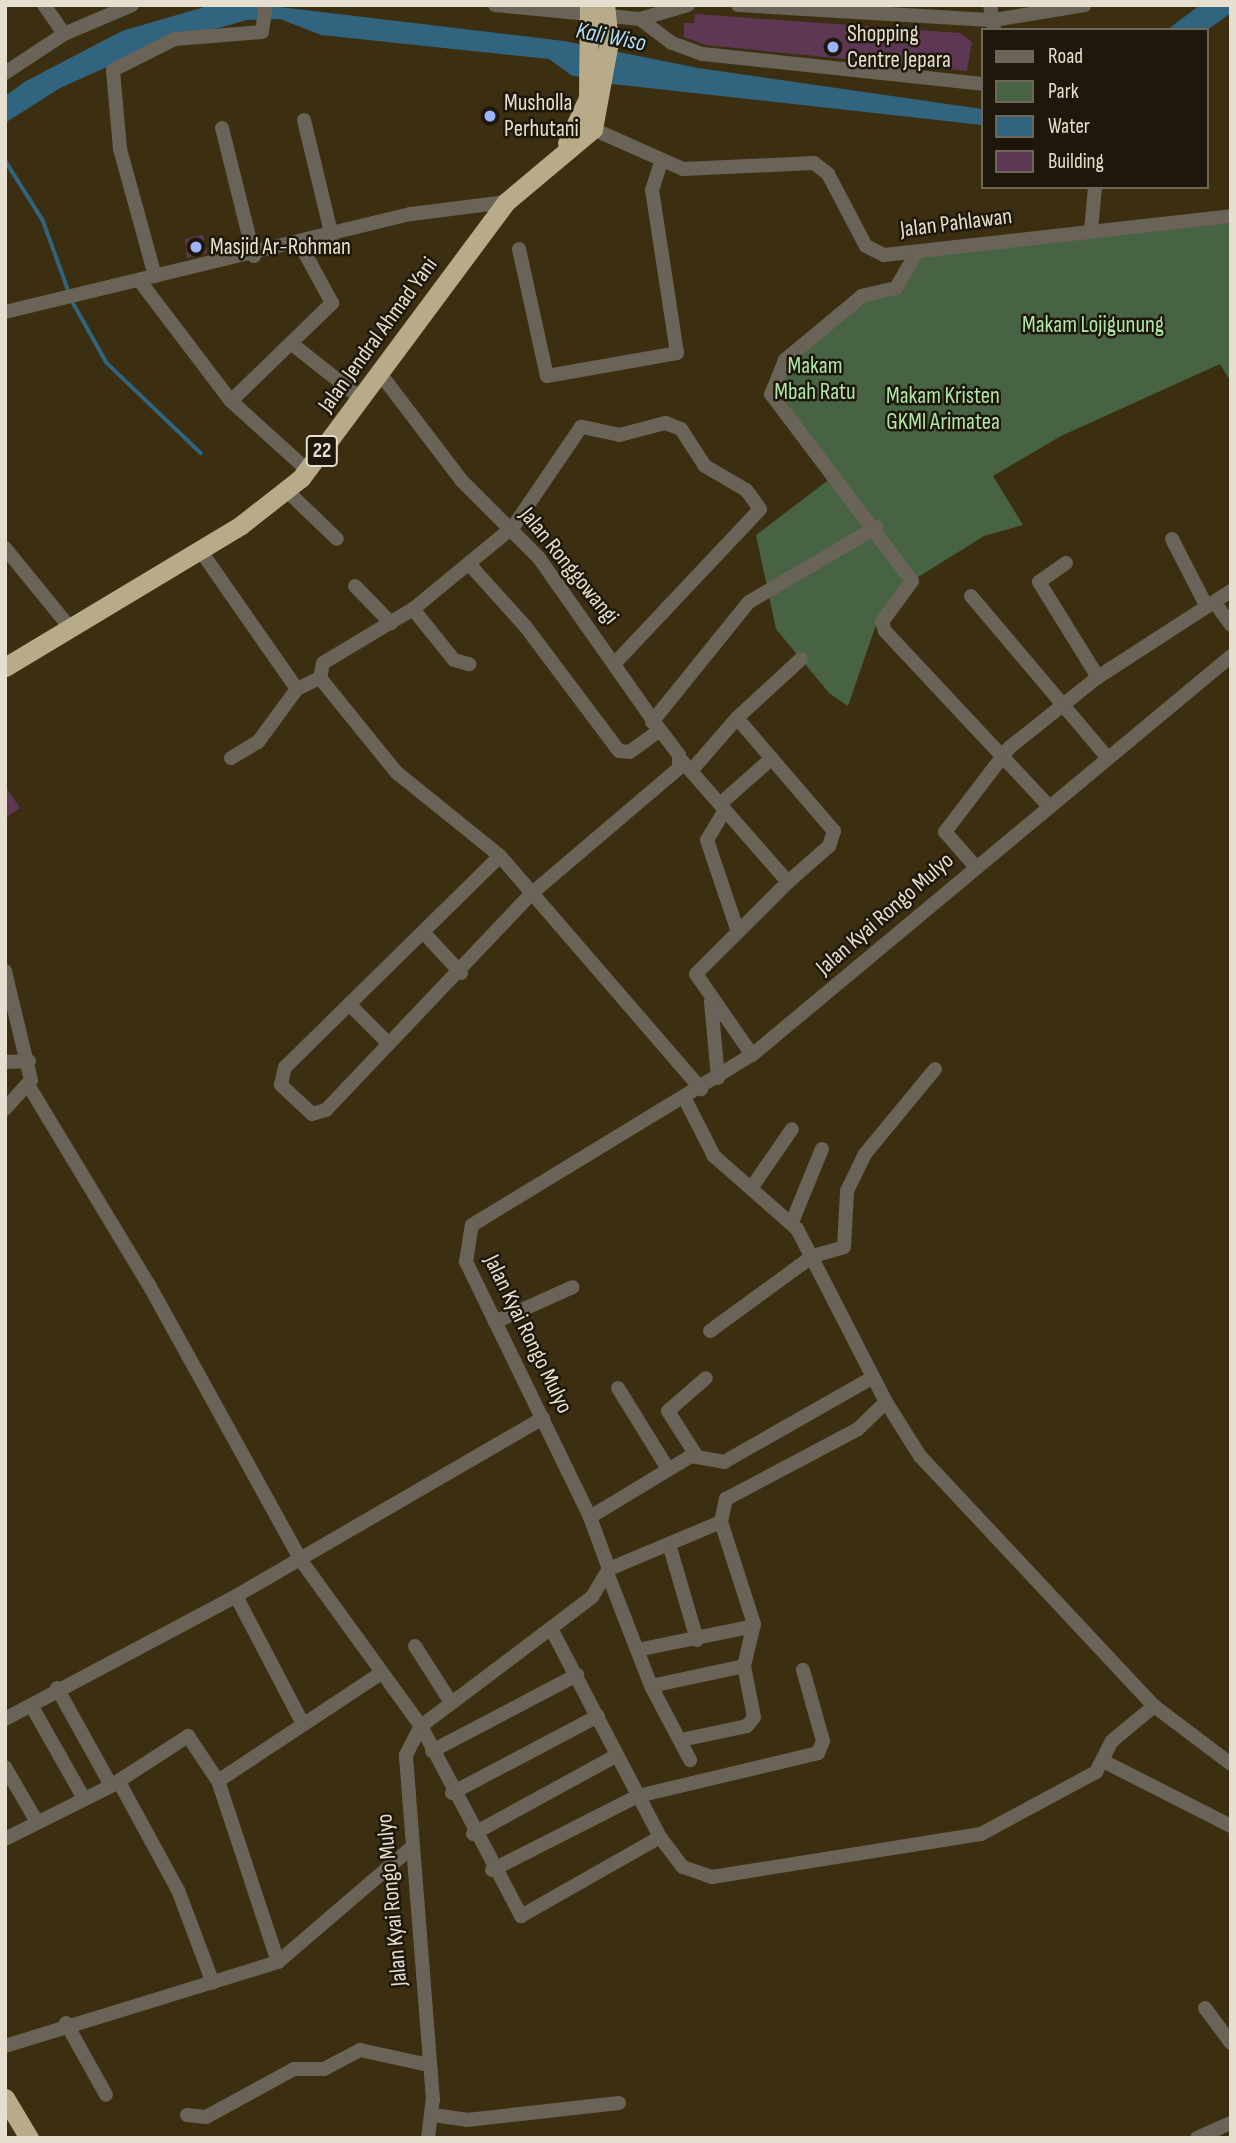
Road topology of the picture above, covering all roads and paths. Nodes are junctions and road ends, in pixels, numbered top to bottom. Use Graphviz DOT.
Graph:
graph roads {
  1 [pos="44,5"];
  2 [pos="132,5"];
  3 [pos="266,5"];
  4 [pos="495,5"];
  5 [pos="688,5"];
  6 [pos="738,5"];
  7 [pos="931,5"];
  8 [pos="990,5"];
  9 [pos="1085,5"];
  10 [pos="598,9"];
  11 [pos="917,15"];
  12 [pos="640,19"];
  13 [pos="994,25"];
  14 [pos="64,34"];
  15 [pos="5,73"];
  16 [pos="981,84"];
  17 [pos="304,120"];
  18 [pos="586,126"];
  19 [pos="222,128"];
  20 [pos="661,163"];
  21 [pos="1095,189"];
  22 [pos="506,202"];
  23 [pos="1231,216"];
  24 [pos="1091,231"];
  25 [pos="332,237"];
  26 [pos="301,246"];
  27 [pos="519,249"];
  28 [pos="917,252"];
  29 [pos="254,256"];
  30 [pos="155,276"];
  31 [pos="139,280"];
  32 [pos="5,312"];
  33 [pos="292,344"];
  34 [pos="382,376"];
  35 [pos="363,400"];
  36 [pos="231,401"];
  37 [pos="307,470"];
  38 [pos="287,491"];
  39 [pos="513,527"];
  40 [pos="877,527"];
  41 [pos="337,539"];
  42 [pos="1172,539"];
  43 [pos="5,548"];
  44 [pos="200,550"];
  45 [pos="469,564"];
  46 [pos="1066,564"];
  47 [pos="355,586"];
  48 [pos="1231,591"];
  49 [pos="971,596"];
  50 [pos="1211,605"];
  51 [pos="413,609"];
  52 [pos="391,623"];
  53 [pos="1231,625"];
  54 [pos="71,629"];
  55 [pos="1231,656"];
  56 [pos="802,660"];
  57 [pos="616,662"];
  58 [pos="469,664"];
  59 [pos="5,667"];
  60 [pos="1098,677"];
  61 [pos="320,678"];
  62 [pos="296,689"];
  63 [pos="1063,702"];
  64 [pos="737,718"];
  65 [pos="656,726"];
  66 [pos="1002,755"];
  67 [pos="231,758"];
  68 [pos="772,758"];
  69 [pos="1108,758"];
  70 [pos="686,766"];
  71 [pos="1049,806"];
  72 [pos="722,807"];
  73 [pos="500,856"];
  74 [pos="975,866"];
  75 [pos="788,882"];
  76 [pos="531,894"];
  77 [pos="423,932"];
  78 [pos="738,932"];
  79 [pos="5,971"];
  80 [pos="461,973"];
  81 [pos="712,1002"];
  82 [pos="349,1004"];
  83 [pos="388,1043"];
  84 [pos="752,1055"];
  85 [pos="5,1062"];
  86 [pos="29,1062"];
  87 [pos="935,1069"];
  88 [pos="718,1078"];
  89 [pos="30,1088"];
  90 [pos="701,1089"];
  91 [pos="685,1099"];
  92 [pos="5,1109"];
  93 [pos="792,1129"];
  94 [pos="822,1149"];
  95 [pos="752,1187"];
  96 [pos="792,1222"];
  97 [pos="813,1256"];
  98 [pos="573,1287"];
  99 [pos="495,1322"];
  100 [pos="710,1331"];
  101 [pos="706,1378"];
  102 [pos="872,1378"];
  103 [pos="618,1388"];
  104 [pos="886,1402"];
  105 [pos="543,1418"];
  106 [pos="696,1455"];
  107 [pos="668,1469"];
  108 [pos="590,1517"];
  109 [pos="721,1522"];
  110 [pos="669,1544"];
  111 [pos="300,1559"];
  112 [pos="608,1572"];
  113 [pos="236,1596"];
  114 [pos="754,1626"];
  115 [pos="552,1630"];
  116 [pos="697,1640"];
  117 [pos="415,1646"];
  118 [pos="637,1650"];
  119 [pos="744,1666"];
  120 [pos="803,1670"];
  121 [pos="381,1673"];
  122 [pos="577,1675"];
  123 [pos="651,1686"];
  124 [pos="57,1688"];
  125 [pos="450,1701"];
  126 [pos="31,1705"];
  127 [pos="1154,1706"];
  128 [pos="598,1716"];
  129 [pos="5,1719"];
  130 [pos="303,1724"];
  131 [pos="421,1726"];
  132 [pos="681,1740"];
  133 [pos="432,1751"];
  134 [pos="617,1755"];
  135 [pos="690,1760"];
  136 [pos="1103,1761"];
  137 [pos="1231,1764"];
  138 [pos="5,1767"];
  139 [pos="218,1781"];
  140 [pos="113,1782"];
  141 [pos="452,1793"];
  142 [pos="638,1796"];
  143 [pos="83,1797"];
  144 [pos="37,1822"];
  145 [pos="1231,1826"];
  146 [pos="473,1834"];
  147 [pos="660,1837"];
  148 [pos="5,1839"];
  149 [pos="411,1848"];
  150 [pos="492,1870"];
  151 [pos="278,1962"];
  152 [pos="213,1983"];
  153 [pos="1205,2008"];
  154 [pos="66,2023"];
  155 [pos="1231,2043"];
  156 [pos="5,2046"];
  157 [pos="429,2065"];
  158 [pos="106,2095"];
  159 [pos="5,2098"];
  160 [pos="619,2104"];
  161 [pos="187,2115"];
  162 [pos="433,2115"];
  163 [pos="1231,2123"];
  164 [pos="29,2138"];
  165 [pos="428,2138"];
  166 [pos="1197,2138"];
  1 -- 14 [label="street"];
  2 -- 14 [label="street"];
  3 -- 30 [label="street"];
  4 -- 10 [label="street"];
  5 -- 12 [label="street"];
  6 -- 11 [label="street"];
  7 -- 11 [label="street"];
  8 -- 13 [label="street"];
  9 -- 13 [label="street"];
  10 -- 12 [label="street"];
  10 -- 18 [label="highway, Jalan Jendral Ahmad Yani / 22"];
  11 -- 13 [label="street"];
  12 -- 16 [label="street"];
  14 -- 15 [label="street"];
  17 -- 25 [label="street"];
  18 -- 20 [label="street, Jalan Pahlawan"];
  18 -- 22 [label="highway, Jalan Jendral Ahmad Yani / 22"];
  19 -- 29 [label="street"];
  20 -- 27 [label="street"];
  20 -- 28 [label="street, Jalan Pahlawan"];
  21 -- 24 [label="street"];
  22 -- 25 [label="street"];
  22 -- 34 [label="highway, Jalan Jendral Ahmad Yani / 22"];
  23 -- 24 [label="street, Jalan Pahlawan"];
  24 -- 28 [label="street, Jalan Pahlawan"];
  25 -- 26 [label="street"];
  26 -- 29 [label="street"];
  26 -- 33 [label="street"];
  28 -- 40 [label="street"];
  29 -- 30 [label="street"];
  30 -- 31 [label="street"];
  31 -- 32 [label="street"];
  31 -- 36 [label="street"];
  33 -- 35 [label="street"];
  33 -- 36 [label="street"];
  34 -- 35 [label="highway, Jalan Jendral Ahmad Yani / 22"];
  34 -- 39 [label="street, Jalan Ronggowangi"];
  35 -- 37 [label="highway, Jalan Jendral Ahmad Yani / 22"];
  36 -- 37 [label="street"];
  37 -- 38 [label="highway, Jalan Jendral Ahmad Yani / 22"];
  38 -- 41 [label="street"];
  38 -- 44 [label="highway, Jalan Jendral Ahmad Yani / 22"];
  39 -- 45 [label="street"];
  39 -- 57 [label="street, Jalan Ronggowangi"];
  39 -- 57 [label="street"];
  40 -- 65 [label="street"];
  40 -- 66 [label="street"];
  42 -- 50 [label="street"];
  43 -- 54 [label="street"];
  44 -- 54 [label="highway, Jalan Jendral Ahmad Yani / 22"];
  44 -- 62 [label="street"];
  45 -- 51 [label="street"];
  45 -- 65 [label="street"];
  46 -- 60 [label="street"];
  47 -- 52 [label="street"];
  48 -- 50 [label="street"];
  49 -- 63 [label="street"];
  50 -- 53 [label="street"];
  50 -- 60 [label="street"];
  51 -- 52 [label="street"];
  51 -- 58 [label="street"];
  52 -- 61 [label="street"];
  54 -- 59 [label="highway, Jalan Jendral Ahmad Yani / 22"];
  55 -- 69 [label="street, Jalan Kyai Rongo Mulyo"];
  56 -- 64 [label="street"];
  57 -- 65 [label="street, Jalan Ronggowangi"];
  60 -- 63 [label="street"];
  61 -- 62 [label="street"];
  61 -- 73 [label="street"];
  62 -- 67 [label="street"];
  63 -- 66 [label="street"];
  63 -- 69 [label="street"];
  64 -- 68 [label="street"];
  64 -- 70 [label="street"];
  65 -- 70 [label="street, Jalan Ronggowangi"];
  66 -- 71 [label="street"];
  66 -- 74 [label="street"];
  68 -- 72 [label="street"];
  68 -- 75 [label="street"];
  69 -- 71 [label="street, Jalan Kyai Rongo Mulyo"];
  70 -- 72 [label="street, Jalan Ronggowangi"];
  70 -- 76 [label="street"];
  71 -- 74 [label="street, Jalan Kyai Rongo Mulyo"];
  72 -- 75 [label="street, Jalan Ronggowangi"];
  72 -- 78 [label="street"];
  73 -- 76 [label="street"];
  73 -- 77 [label="street"];
  74 -- 84 [label="street, Jalan Kyai Rongo Mulyo"];
  75 -- 78 [label="street"];
  76 -- 80 [label="street"];
  76 -- 90 [label="street"];
  77 -- 80 [label="street"];
  77 -- 82 [label="street"];
  78 -- 81 [label="street"];
  79 -- 86 [label="street"];
  80 -- 83 [label="street"];
  81 -- 84 [label="street"];
  81 -- 88 [label="street"];
  82 -- 83 [label="street"];
  82 -- 83 [label="street"];
  84 -- 88 [label="street, Jalan Kyai Rongo Mulyo"];
  85 -- 86 [label="street"];
  86 -- 89 [label="street"];
  87 -- 97 [label="street"];
  88 -- 90 [label="street, Jalan Kyai Rongo Mulyo"];
  89 -- 92 [label="street"];
  89 -- 111 [label="street"];
  90 -- 91 [label="street, Jalan Kyai Rongo Mulyo"];
  91 -- 95 [label="street"];
  91 -- 99 [label="street, Jalan Kyai Rongo Mulyo"];
  93 -- 95 [label="street"];
  94 -- 96 [label="street"];
  95 -- 96 [label="street"];
  96 -- 97 [label="street"];
  97 -- 100 [label="street"];
  97 -- 102 [label="street"];
  98 -- 99 [label="street"];
  99 -- 105 [label="street, Jalan Kyai Rongo Mulyo"];
  101 -- 106 [label="street"];
  102 -- 104 [label="street"];
  102 -- 106 [label="street"];
  103 -- 107 [label="street"];
  104 -- 109 [label="street"];
  104 -- 127 [label="street"];
  105 -- 108 [label="street, Jalan Kyai Rongo Mulyo"];
  105 -- 111 [label="street"];
  106 -- 107 [label="street"];
  107 -- 108 [label="street"];
  108 -- 112 [label="street, Jalan Kyai Rongo Mulyo"];
  109 -- 110 [label="street"];
  109 -- 114 [label="street"];
  110 -- 112 [label="street"];
  110 -- 116 [label="street"];
  111 -- 113 [label="street"];
  111 -- 121 [label="street"];
  112 -- 115 [label="street, Jalan Kyai Rongo Mulyo"];
  112 -- 118 [label="street"];
  113 -- 124 [label="street"];
  113 -- 130 [label="street"];
  114 -- 116 [label="street"];
  114 -- 119 [label="street"];
  115 -- 122 [label="street"];
  115 -- 125 [label="street, Jalan Kyai Rongo Mulyo"];
  116 -- 118 [label="street"];
  117 -- 125 [label="street"];
  118 -- 123 [label="street"];
  119 -- 123 [label="street"];
  119 -- 132 [label="street"];
  120 -- 142 [label="street"];
  121 -- 130 [label="street"];
  121 -- 131 [label="street"];
  122 -- 128 [label="street"];
  122 -- 133 [label="street"];
  123 -- 132 [label="street"];
  124 -- 126 [label="street"];
  124 -- 140 [label="street"];
  125 -- 131 [label="street, Jalan Kyai Rongo Mulyo"];
  126 -- 129 [label="street"];
  126 -- 143 [label="street"];
  127 -- 136 [label="street"];
  127 -- 137 [label="street"];
  128 -- 134 [label="street"];
  128 -- 141 [label="street"];
  130 -- 139 [label="street"];
  131 -- 133 [label="street"];
  131 -- 149 [label="street, Jalan Kyai Rongo Mulyo"];
  132 -- 135 [label="street"];
  133 -- 141 [label="street"];
  134 -- 142 [label="street"];
  134 -- 146 [label="street"];
  136 -- 145 [label="street"];
  136 -- 147 [label="street"];
  138 -- 144 [label="street"];
  139 -- 140 [label="street"];
  139 -- 151 [label="street"];
  140 -- 143 [label="street"];
  140 -- 152 [label="street"];
  141 -- 146 [label="street"];
  142 -- 147 [label="street"];
  142 -- 150 [label="street"];
  143 -- 144 [label="street"];
  144 -- 148 [label="street"];
  146 -- 150 [label="street"];
  147 -- 150 [label="street"];
  149 -- 151 [label="street"];
  149 -- 157 [label="street, Jalan Kyai Rongo Mulyo"];
  151 -- 152 [label="street"];
  152 -- 154 [label="street"];
  153 -- 155 [label="street"];
  154 -- 156 [label="street"];
  154 -- 158 [label="street"];
  157 -- 161 [label="street"];
  157 -- 162 [label="street, Jalan Kyai Rongo Mulyo"];
  159 -- 164 [label="highway"];
  160 -- 162 [label="street"];
  162 -- 165 [label="street, Jalan Kyai Rongo Mulyo"];
  163 -- 166 [label="street"];
}
